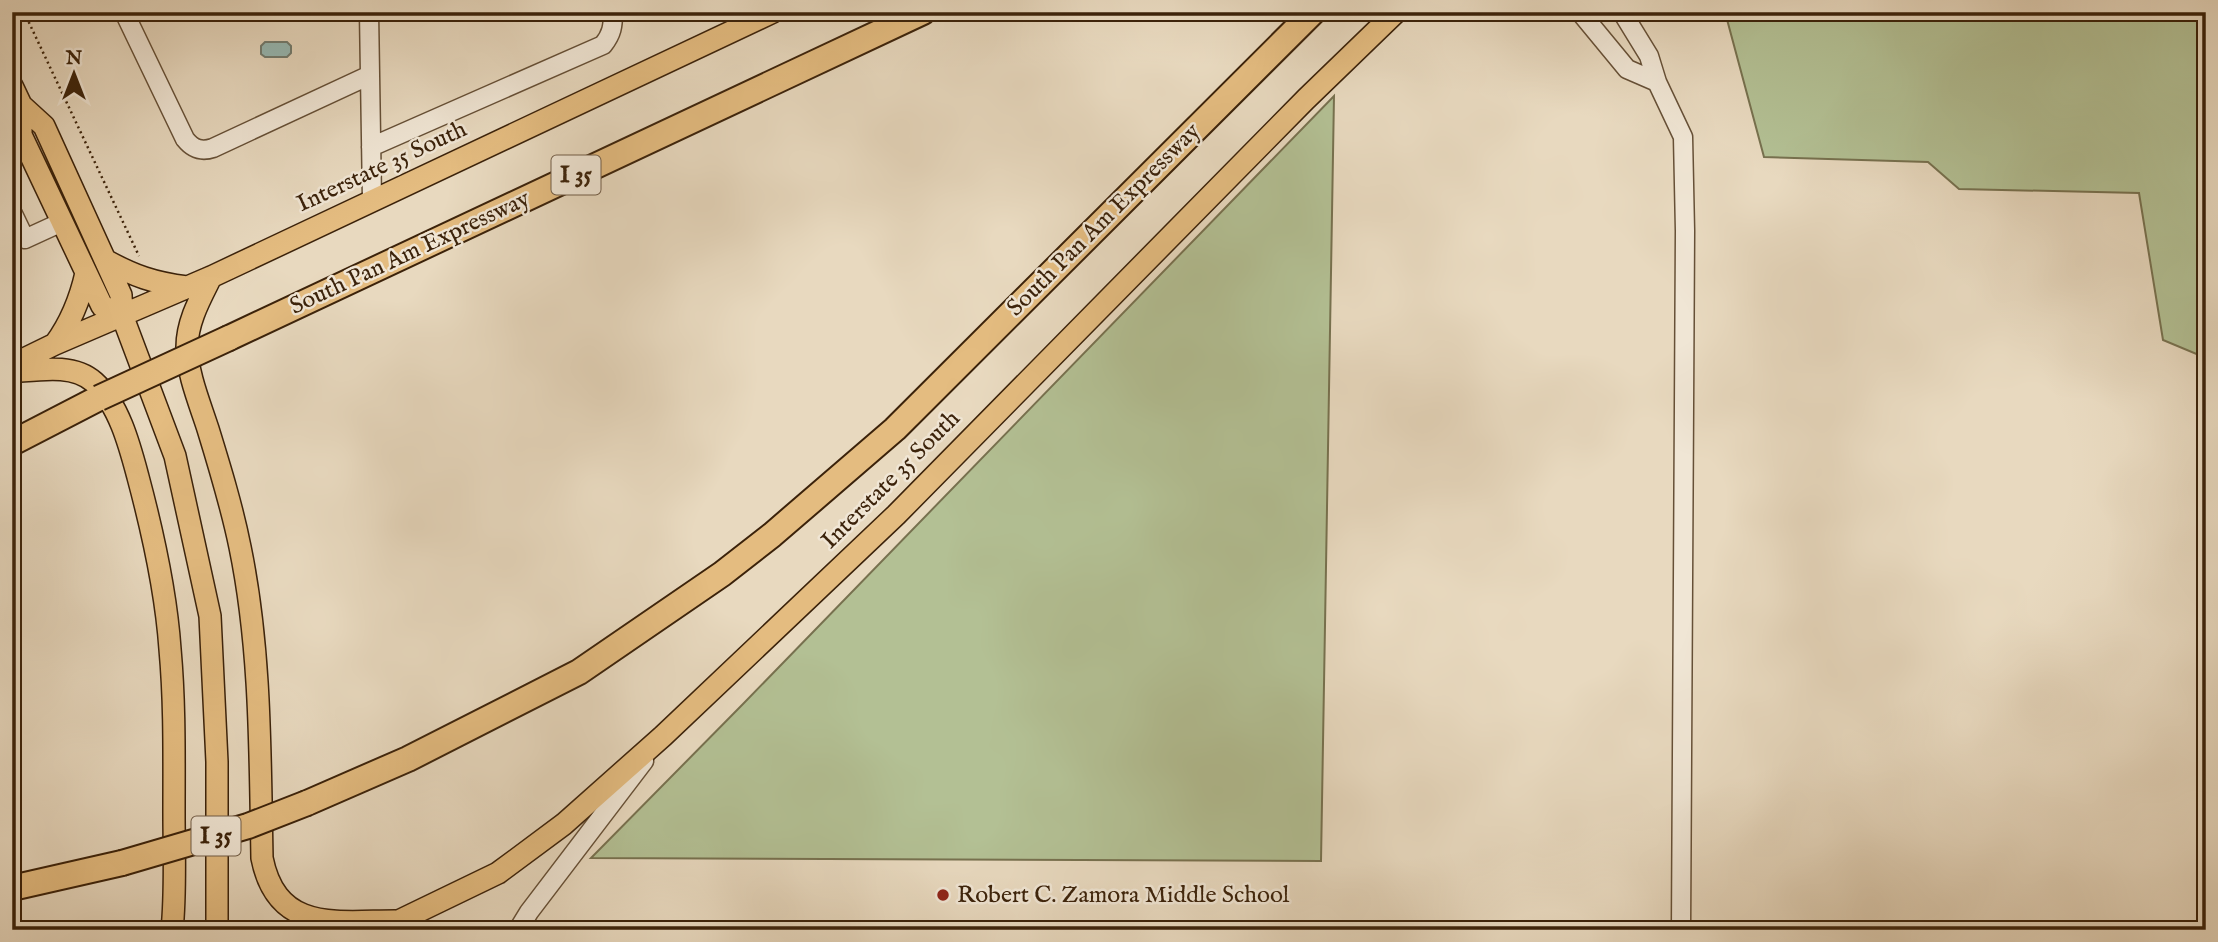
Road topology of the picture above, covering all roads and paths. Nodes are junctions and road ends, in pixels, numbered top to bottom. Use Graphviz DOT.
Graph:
graph roads {
  1 [pos="24,12"];
  2 [pos="124,12"];
  3 [pos="369,12"];
  4 [pos="613,12"];
  5 [pos="773,12"];
  6 [pos="923,12"];
  7 [pos="1313,12"];
  8 [pos="1396,12"];
  9 [pos="1580,12"];
  10 [pos="1622,12"];
  11 [pos="370,75"];
  12 [pos="1657,82"];
  13 [pos="17,95"];
  14 [pos="371,147"];
  15 [pos="372,200"];
  16 [pos="12,212"];
  17 [pos="62,222"];
  18 [pos="18,241"];
  19 [pos="141,258"];
  20 [pos="105,260"];
  21 [pos="86,273"];
  22 [pos="211,277"];
  23 [pos="189,287"];
  24 [pos="122,315"];
  25 [pos="55,344"];
  26 [pos="12,365"];
  27 [pos="12,372"];
  28 [pos="99,398"];
  29 [pos="12,429"];
  30 [pos="12,443"];
  31 [pos="663,736"];
  32 [pos="12,888"];
  33 [pos="400,920"];
  34 [pos="172,930"];
  35 [pos="217,930"];
  36 [pos="380,930"];
  37 [pos="518,930"];
  38 [pos="1681,930"];
  1 -- 19 [label="path"];
  2 -- 11 [label="street"];
  3 -- 11 [label="street"];
  4 -- 14 [label="street"];
  5 -- 15 [label="main road, Interstate 35 South"];
  6 -- 28 [label="highway, South Pan Am Expressway / I 35, bridge"];
  7 -- 32 [label="highway, South Pan Am Expressway / I 35, bridge"];
  8 -- 31 [label="main road, Interstate 35 South"];
  9 -- 12 [label="street"];
  10 -- 12 [label="street"];
  11 -- 14 [label="street"];
  12 -- 38 [label="street"];
  13 -- 17 [label="main road"];
  13 -- 20 [label="main road"];
  14 -- 15 [label="street"];
  15 -- 22 [label="main road, Interstate 35 South"];
  16 -- 18 [label="street"];
  17 -- 18 [label="street"];
  17 -- 21 [label="main road"];
  20 -- 23 [label="main road"];
  20 -- 24 [label="main road"];
  21 -- 24 [label="main road"];
  21 -- 25 [label="main road"];
  22 -- 23 [label="main road, Interstate 35 South"];
  22 -- 33 [label="main road"];
  23 -- 24 [label="main road, Interstate 35 South"];
  24 -- 25 [label="main road, Interstate 35 South"];
  24 -- 35 [label="main road"];
  25 -- 26 [label="main road, Interstate 35 South"];
  27 -- 34 [label="main road"];
  28 -- 29 [label="highway"];
  28 -- 30 [label="highway, South Pan Am Expressway / I 35"];
  31 -- 33 [label="main road, Interstate 35 South"];
  31 -- 37 [label="street"];
  33 -- 36 [label="main road, Interstate 35 South"];
}
